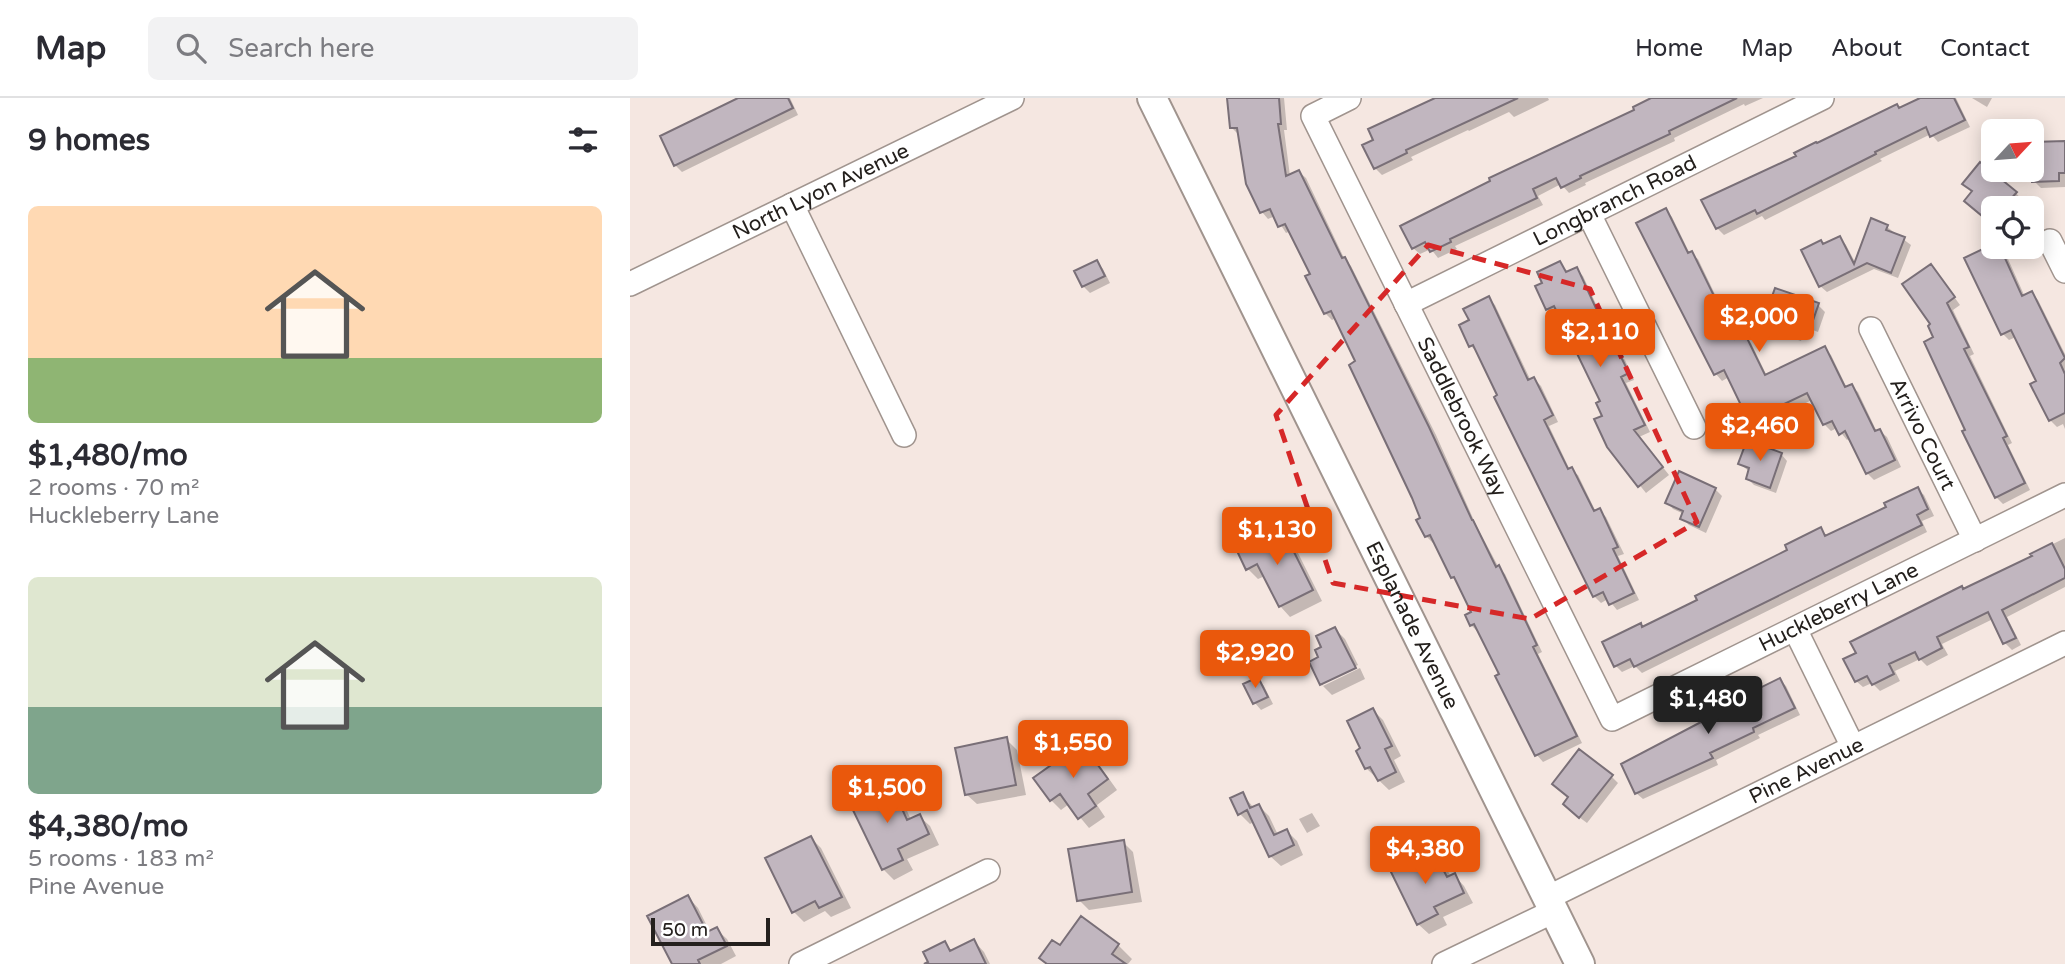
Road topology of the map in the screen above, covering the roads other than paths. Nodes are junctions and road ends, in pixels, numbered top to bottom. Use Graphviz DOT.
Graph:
graph roads {
  1 [pos="1012,98"];
  2 [pos="1152,98"];
  3 [pos="1349,98"];
  4 [pos="1822,98"];
  5 [pos="792,205"];
  6 [pos="1589,214"];
  7 [pos="2050,241"];
  8 [pos="2065,271"];
  9 [pos="630,284"];
  10 [pos="1406,304"];
  11 [pos="1871,329"];
  12 [pos="1694,427"];
  13 [pos="904,435"];
  14 [pos="2065,495"];
  15 [pos="1975,540"];
  16 [pos="1794,629"];
  17 [pos="2065,643"];
  18 [pos="1612,719"];
  19 [pos="1853,747"];
  20 [pos="988,871"];
  21 [pos="1551,904"];
  22 [pos="801,964"];
  23 [pos="1444,964"];
  24 [pos="1580,964"];
  1 -- 5 [label="street, North Lyon Avenue"];
  2 -- 21 [label="main road, Esplanade Avenue"];
  3 -- 10 [label="street, Saddlebrook Way"];
  4 -- 6 [label="street, Longbranch Road"];
  5 -- 9 [label="street, North Lyon Avenue"];
  5 -- 13 [label="street"];
  6 -- 10 [label="street, Longbranch Road"];
  6 -- 12 [label="street"];
  7 -- 8 [label="street"];
  10 -- 18 [label="street, Saddlebrook Way"];
  11 -- 15 [label="street, Arrivo Court"];
  14 -- 15 [label="street, Huckleberry Lane"];
  15 -- 16 [label="street, Huckleberry Lane"];
  16 -- 18 [label="street, Huckleberry Lane"];
  16 -- 19 [label="street"];
  17 -- 19 [label="street, Pine Avenue"];
  19 -- 21 [label="street, Pine Avenue"];
  20 -- 22 [label="street"];
  21 -- 23 [label="street, Pine Avenue"];
  21 -- 24 [label="main road, Esplanade Avenue"];
}
